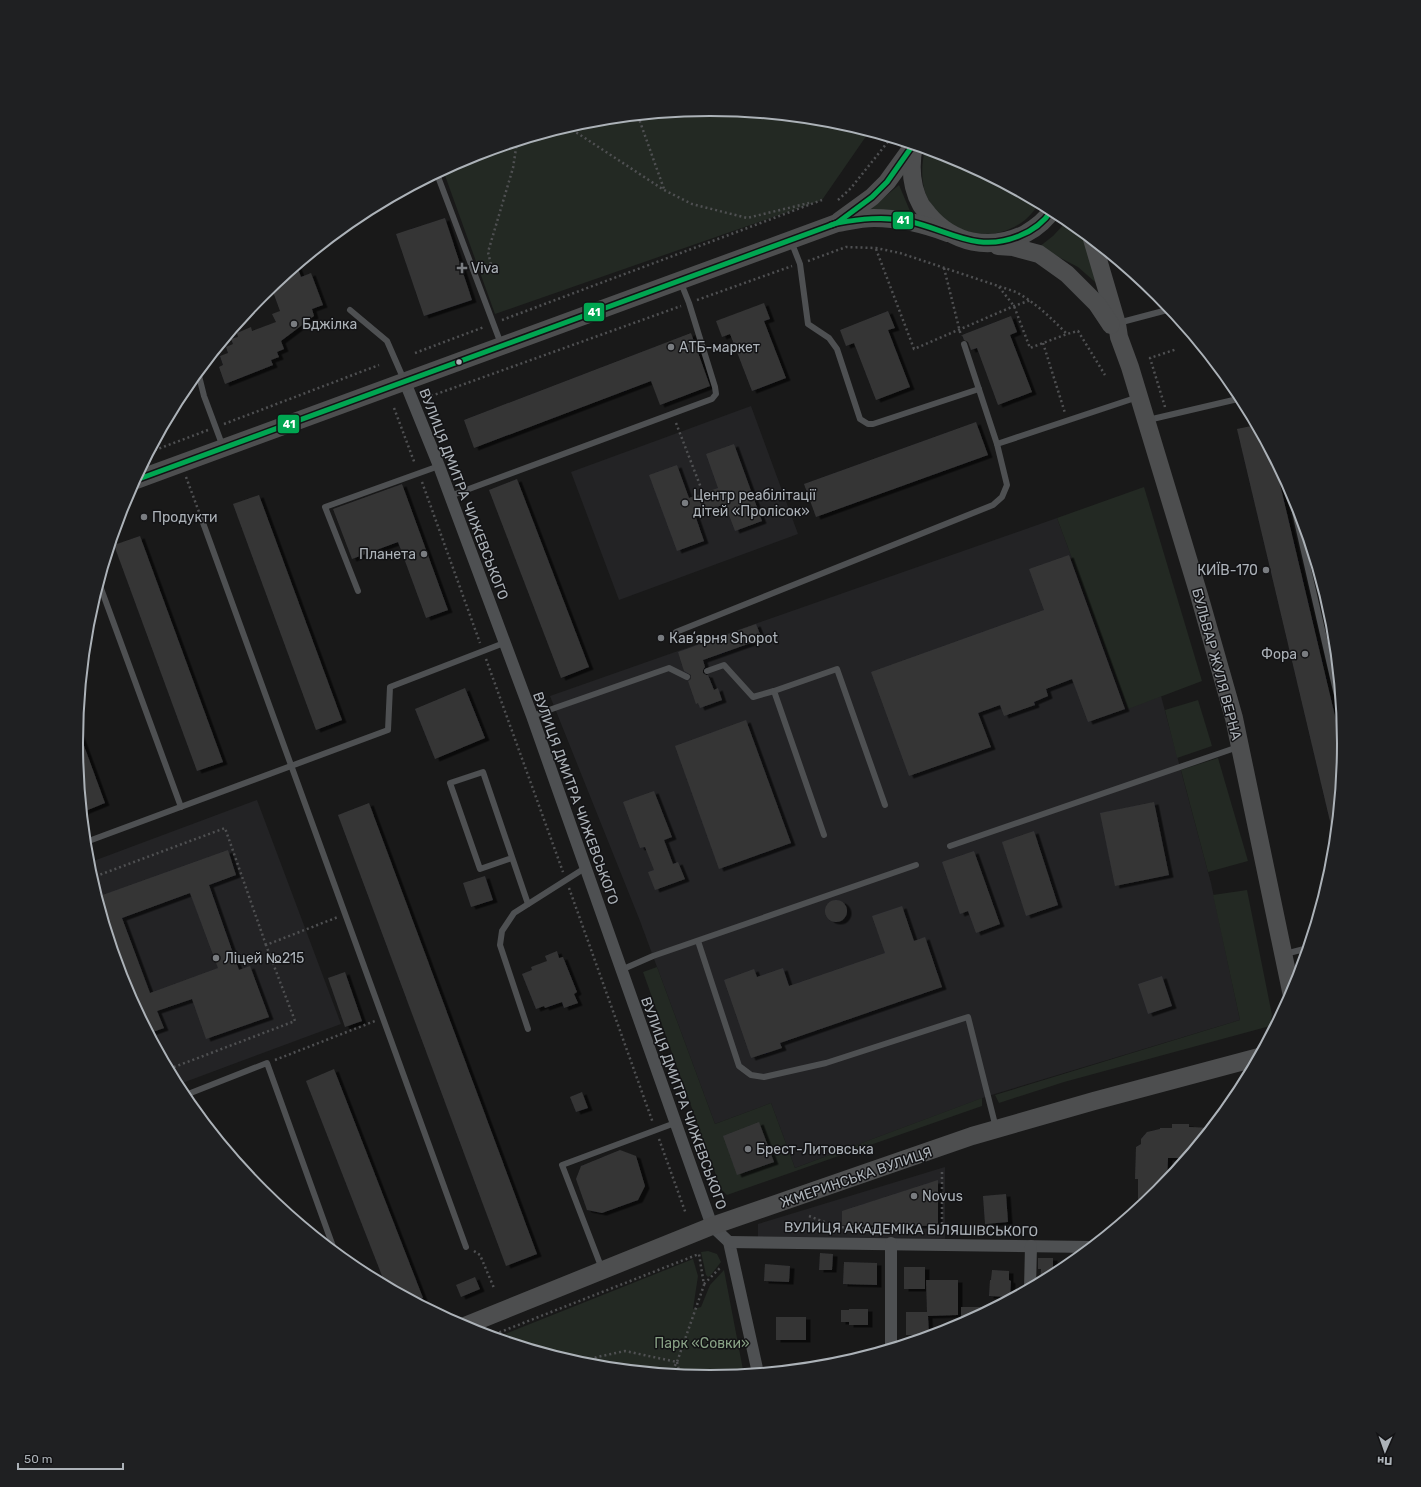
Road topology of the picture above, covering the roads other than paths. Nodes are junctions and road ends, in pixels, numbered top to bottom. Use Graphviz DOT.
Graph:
graph roads {
  1 [pos="911,149"];
  2 [pos="912,149"];
  3 [pos="439,178"];
  4 [pos="1047,215"];
  5 [pos="837,223"];
  6 [pos="948,233"];
  7 [pos="790,240"];
  8 [pos="986,244"];
  9 [pos="1094,248"];
  10 [pos="681,280"];
  11 [pos="350,310"];
  12 [pos="1165,312"];
  13 [pos="1118,330"];
  14 [pos="964,344"];
  15 [pos="502,346"];
  16 [pos="200,379"];
  17 [pos="405,382"];
  18 [pos="979,389"];
  19 [pos="1139,396"];
  20 [pos="1235,400"];
  21 [pos="1146,421"];
  22 [pos="997,444"];
  23 [pos="224,448"];
  24 [pos="439,466"];
  25 [pos="143,478"];
  26 [pos="450,496"];
  27 [pos="202,520"];
  28 [pos="1297,522"];
  29 [pos="102,591"];
  30 [pos="358,591"];
  31 [pos="676,632"];
  32 [pos="504,643"];
  33 [pos="707,671"];
  34 [pos="686,677"];
  35 [pos="1336,690"];
  36 [pos="774,691"];
  37 [pos="532,716"];
  38 [pos="1240,746"];
  39 [pos="292,766"];
  40 [pos="885,805"];
  41 [pos="181,806"];
  42 [pos="824,835"];
  43 [pos="91,840"];
  44 [pos="950,846"];
  45 [pos="512,858"];
  46 [pos="916,865"];
  47 [pos="585,868"];
  48 [pos="528,904"];
  49 [pos="698,941"];
  50 [pos="1303,949"];
  51 [pos="1283,954"];
  52 [pos="621,970"];
  53 [pos="1290,985"];
  54 [pos="528,1029"];
  55 [pos="1253,1059"];
  56 [pos="190,1093"];
  57 [pos="675,1123"];
  58 [pos="996,1129"];
  59 [pos="712,1226"];
  60 [pos="729,1242"];
  61 [pos="332,1243"];
  62 [pos="891,1243"];
  63 [pos="1031,1246"];
  64 [pos="466,1247"];
  65 [pos="1084,1247"];
  66 [pos="602,1270"];
  67 [pos="1030,1283"];
  68 [pos="471,1323"];
  69 [pos="891,1344"];
  70 [pos="757,1369"];
  1 -- 5 [label="street"];
  2 -- 6 [label="street"];
  3 -- 15 [label="lane"];
  4 -- 8 [label="street"];
  5 -- 6 [label="street"];
  5 -- 7 [label="street"];
  6 -- 8 [label="street"];
  7 -- 10 [label="street"];
  7 -- 18 [label="lane"];
  8 -- 13 [label="street, БУЛЬВАР ЖУЛЯ ВЕРНА"];
  9 -- 13 [label="street, БУЛЬВАР ЖУЛЯ ВЕРНА"];
  10 -- 15 [label="street"];
  10 -- 26 [label="lane"];
  11 -- 17 [label="lane"];
  12 -- 13 [label="lane"];
  13 -- 19 [label="street, БУЛЬВАР ЖУЛЯ ВЕРНА"];
  14 -- 18 [label="lane"];
  15 -- 17 [label="street"];
  16 -- 23 [label="lane"];
  17 -- 23 [label="street"];
  17 -- 24 [label="street, ВУЛИЦЯ ДМИТРА ЧИЖЕВСЬКОГО"];
  18 -- 22 [label="lane"];
  19 -- 21 [label="street, БУЛЬВАР ЖУЛЯ ВЕРНА"];
  19 -- 22 [label="lane"];
  20 -- 21 [label="lane"];
  21 -- 38 [label="street, БУЛЬВАР ЖУЛЯ ВЕРНА"];
  22 -- 31 [label="lane"];
  23 -- 25 [label="street"];
  24 -- 26 [label="street, ВУЛИЦЯ ДМИТРА ЧИЖЕВСЬКОГО"];
  24 -- 30 [label="lane"];
  26 -- 32 [label="street, ВУЛИЦЯ ДМИТРА ЧИЖЕВСЬКОГО"];
  27 -- 39 [label="lane"];
  28 -- 35 [label="lane"];
  29 -- 41 [label="lane"];
  32 -- 37 [label="street, ВУЛИЦЯ ДМИТРА ЧИЖЕВСЬКОГО"];
  32 -- 39 [label="lane"];
  33 -- 36 [label="lane"];
  34 -- 37 [label="lane"];
  36 -- 40 [label="lane"];
  36 -- 42 [label="lane"];
  37 -- 47 [label="street, ВУЛИЦЯ ДМИТРА ЧИЖЕВСЬКОГО"];
  38 -- 44 [label="lane"];
  38 -- 51 [label="street, БУЛЬВАР ЖУЛЯ ВЕРНА"];
  39 -- 41 [label="lane"];
  39 -- 64 [label="lane"];
  41 -- 43 [label="lane"];
  45 -- 45 [label="lane"];
  45 -- 48 [label="lane"];
  46 -- 49 [label="lane"];
  47 -- 48 [label="lane"];
  47 -- 52 [label="street, ВУЛИЦЯ ДМИТРА ЧИЖЕВСЬКОГО"];
  48 -- 54 [label="lane"];
  49 -- 52 [label="lane"];
  49 -- 58 [label="lane"];
  50 -- 51 [label="lane"];
  51 -- 53 [label="street, БУЛЬВАР ЖУЛЯ ВЕРНА"];
  52 -- 57 [label="street, ВУЛИЦЯ ДМИТРА ЧИЖЕВСЬКОГО"];
  55 -- 58 [label="street, ЖМЕРИНСЬКА ВУЛИЦЯ"];
  56 -- 61 [label="lane"];
  57 -- 59 [label="street, ВУЛИЦЯ ДМИТРА ЧИЖЕВСЬКОГО"];
  57 -- 66 [label="lane"];
  58 -- 59 [label="street, ЖМЕРИНСЬКА ВУЛИЦЯ"];
  59 -- 60 [label="street"];
  59 -- 66 [label="street, ЖМЕРИНСЬКА ВУЛИЦЯ"];
  60 -- 62 [label="street, ВУЛИЦЯ АКАДЕМІКА БІЛЯШІВСЬКОГО"];
  60 -- 70 [label="street"];
  62 -- 63 [label="street, ВУЛИЦЯ АКАДЕМІКА БІЛЯШІВСЬКОГО"];
  62 -- 69 [label="street"];
  63 -- 65 [label="street, ВУЛИЦЯ АКАДЕМІКА БІЛЯШІВСЬКОГО"];
  63 -- 67 [label="street"];
  66 -- 68 [label="street, ЖМЕРИНСЬКА ВУЛИЦЯ"];
}
